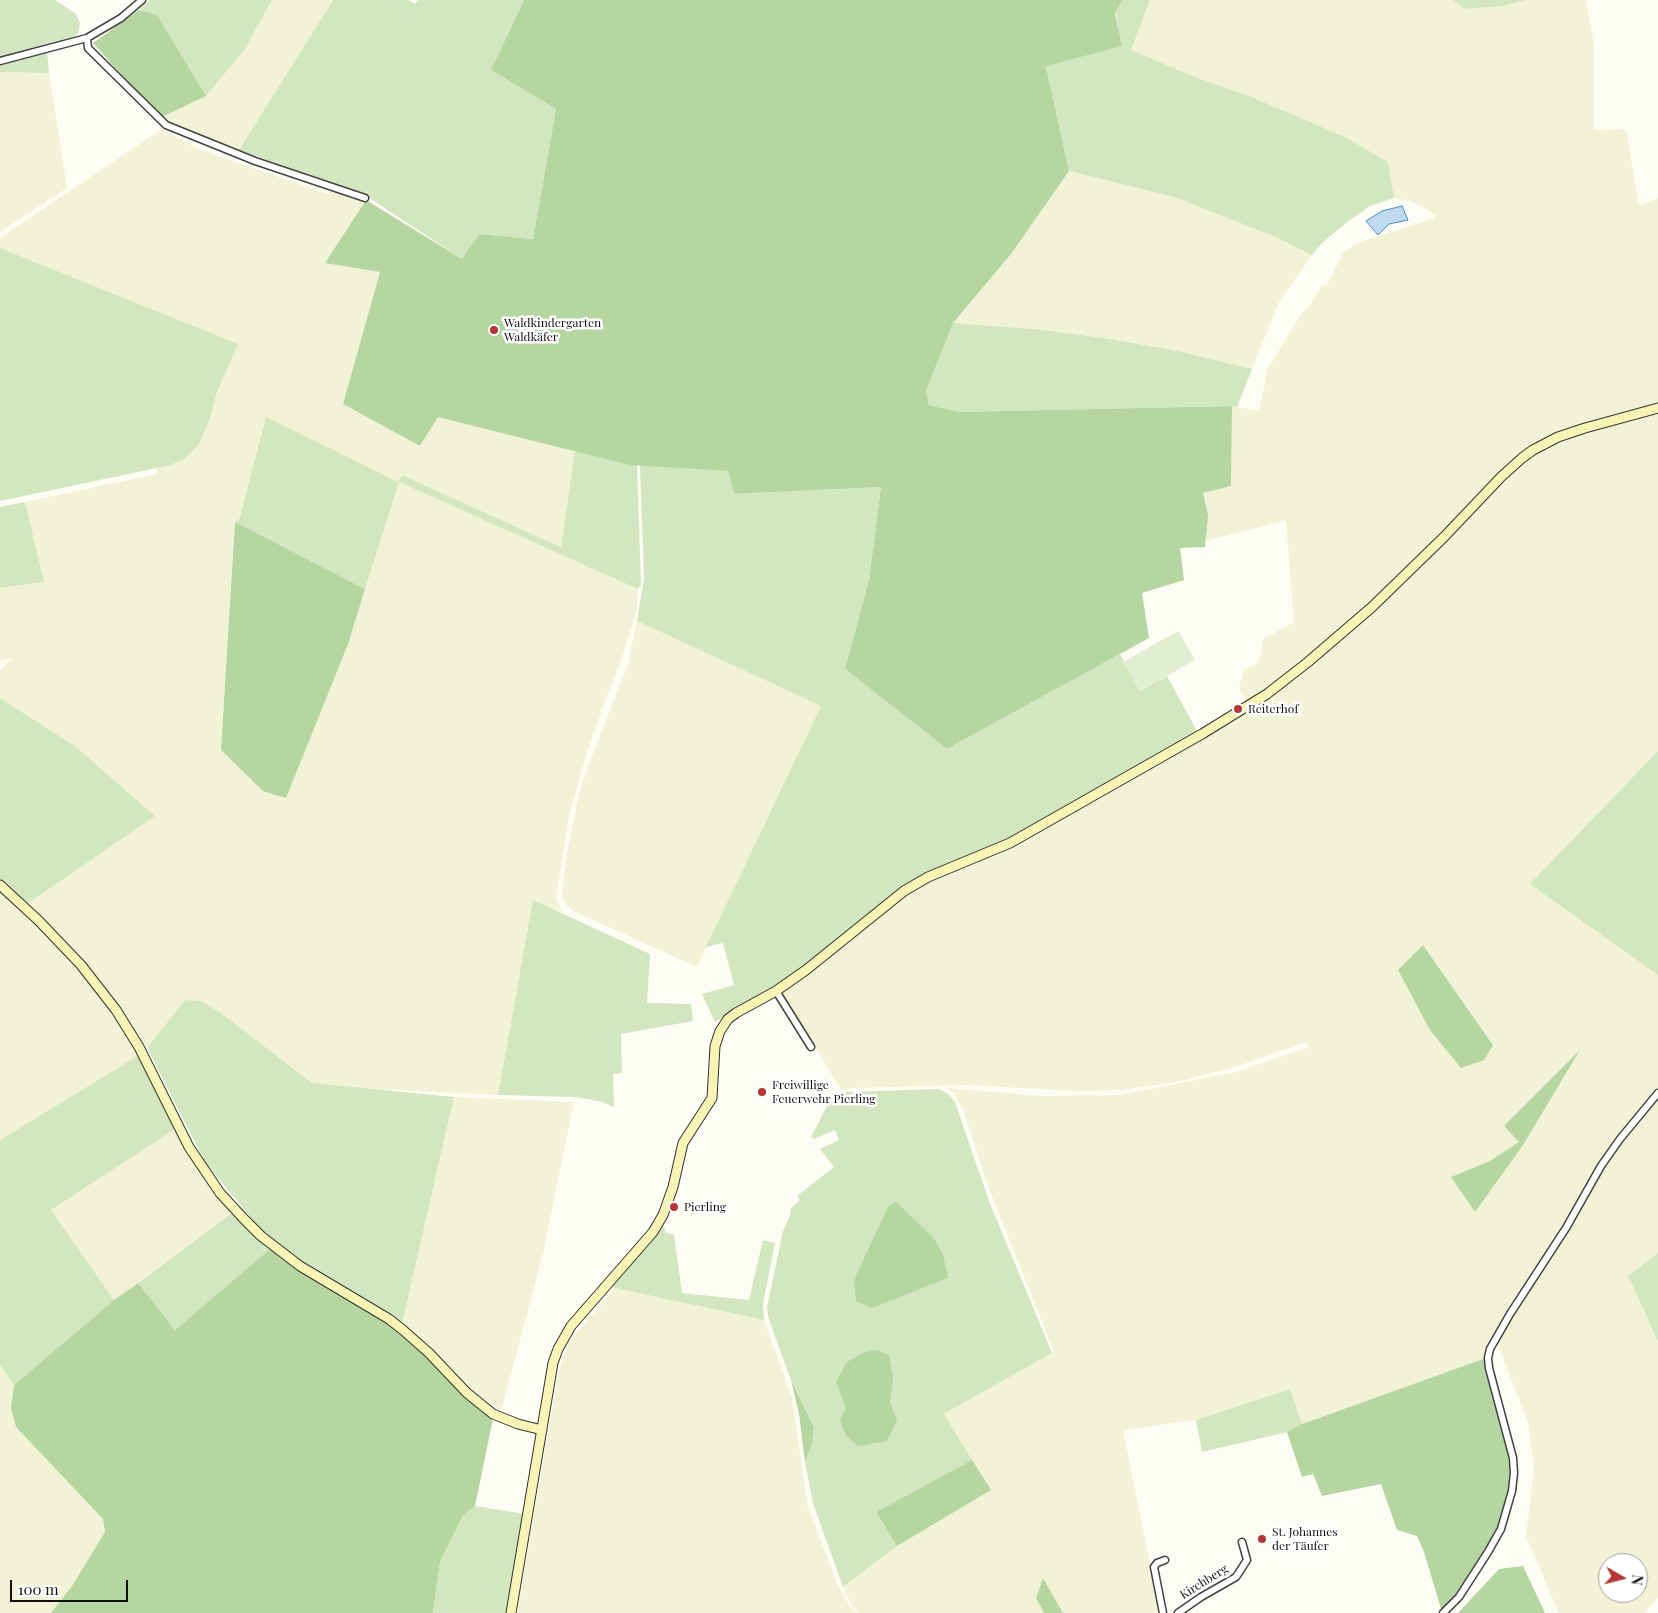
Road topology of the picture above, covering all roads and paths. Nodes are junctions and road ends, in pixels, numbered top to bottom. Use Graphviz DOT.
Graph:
graph roads {
  1 [pos="142,0"];
  2 [pos="87,38"];
  3 [pos="0,61"];
  4 [pos="365,198"];
  5 [pos="1658,408"];
  6 [pos="0,885"];
  7 [pos="776,991"];
  8 [pos="811,1047"];
  9 [pos="1658,1093"];
  10 [pos="542,1430"];
  11 [pos="1242,1542"];
  12 [pos="1165,1560"];
  13 [pos="511,1613"];
  14 [pos="1163,1613"];
  15 [pos="1178,1613"];
  16 [pos="1443,1613"];
  1 -- 2 [label="street"];
  2 -- 3 [label="street"];
  2 -- 4 [label="street"];
  5 -- 7 [label="main road"];
  6 -- 10 [label="main road"];
  7 -- 8 [label="street"];
  7 -- 10 [label="main road"];
  9 -- 16 [label="street"];
  10 -- 13 [label="main road"];
  11 -- 15 [label="street, Kirchberg"];
  12 -- 14 [label="street, Kirchberg"];
}
